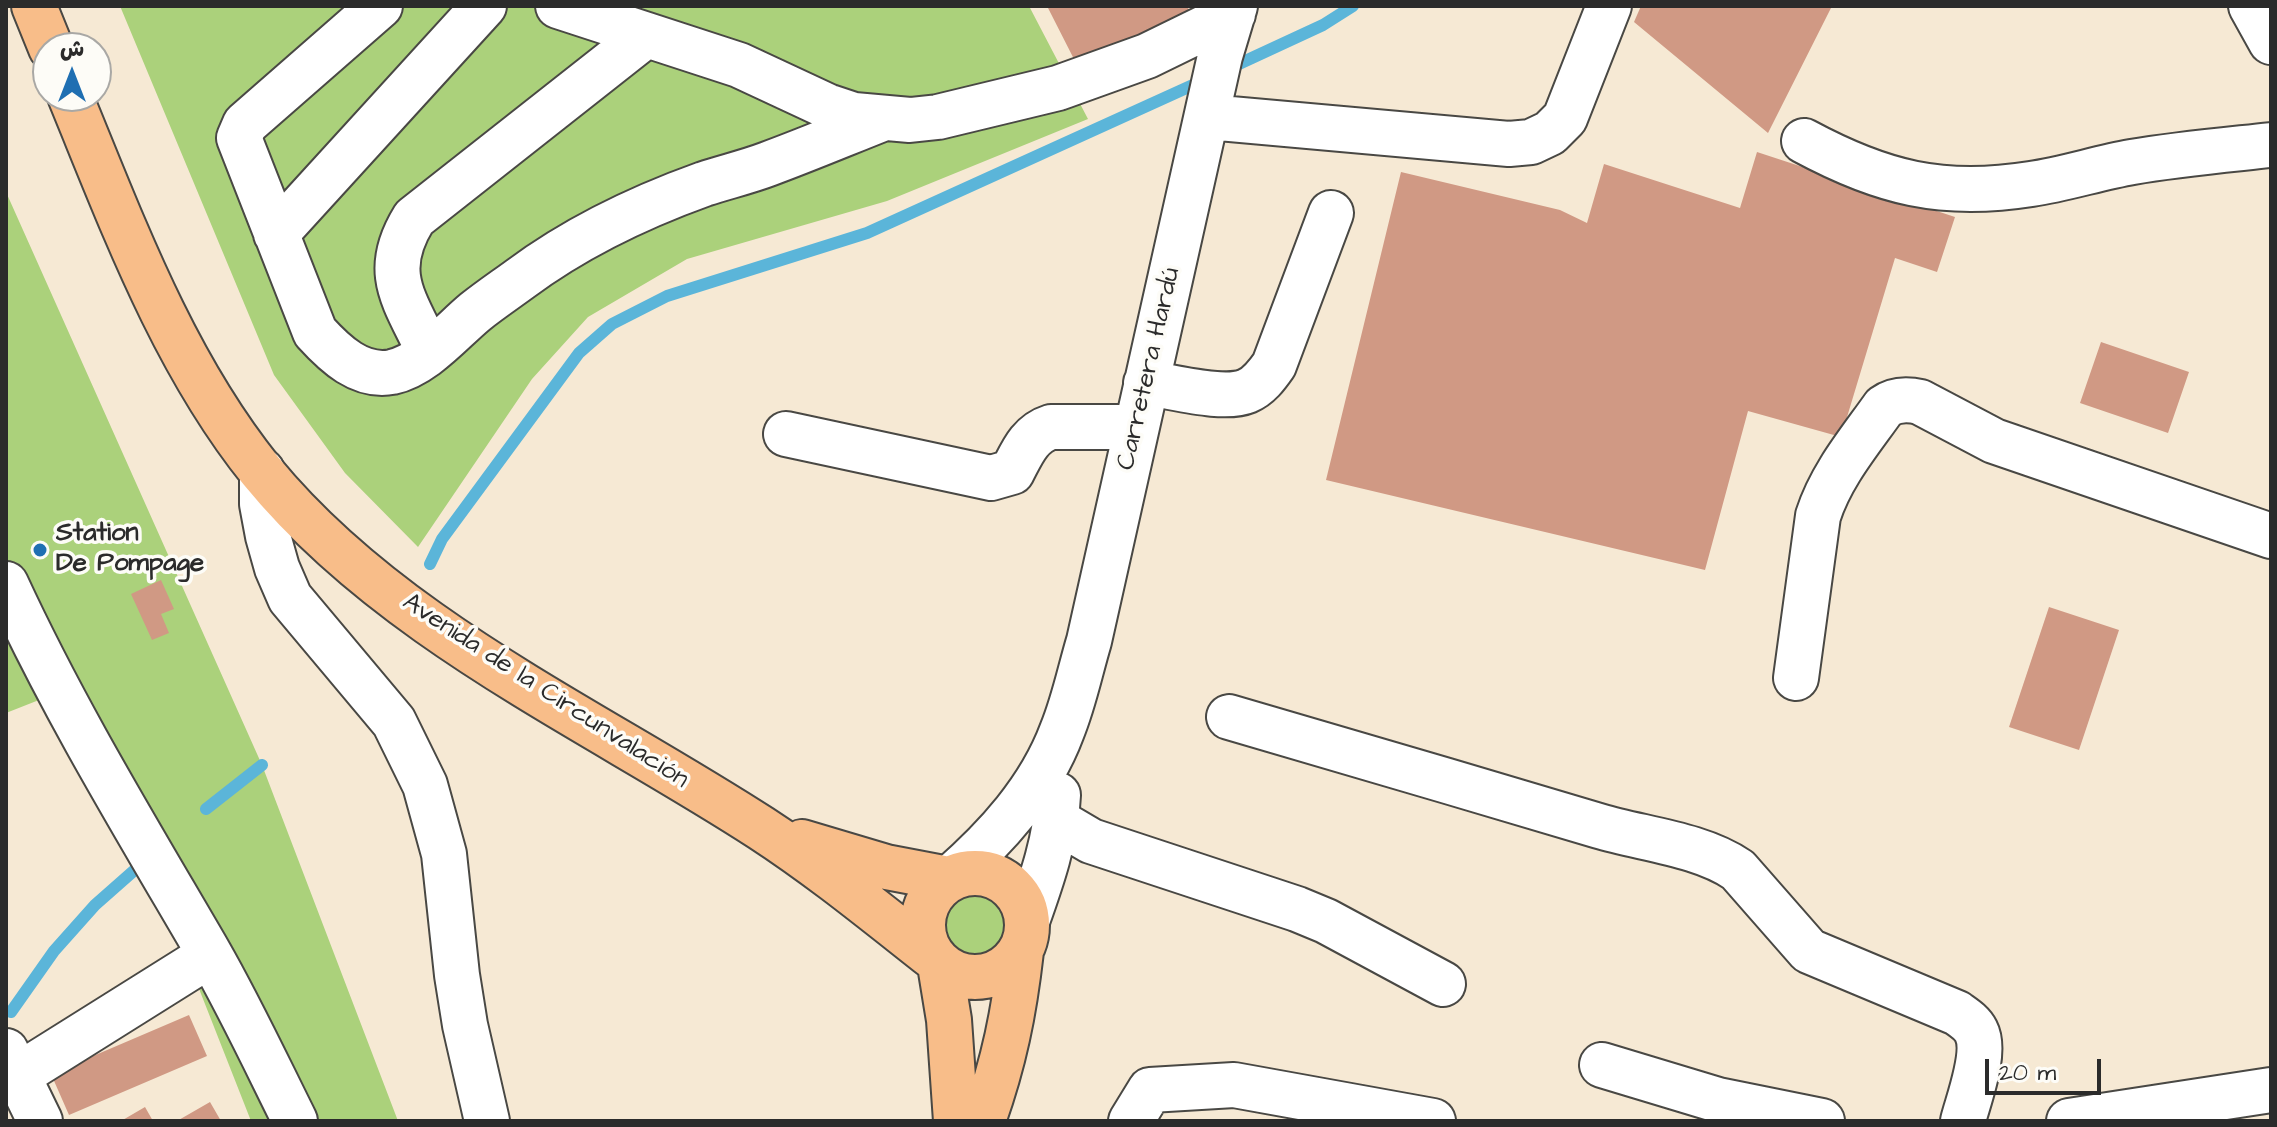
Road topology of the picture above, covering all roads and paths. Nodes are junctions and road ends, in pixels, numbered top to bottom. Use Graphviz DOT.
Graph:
graph roads {
  1 [pos="34,6"];
  2 [pos="380,6"];
  3 [pos="484,6"];
  4 [pos="558,6"];
  5 [pos="1609,6"];
  6 [pos="2251,6"];
  7 [pos="1234,10"];
  8 [pos="45,32"];
  9 [pos="645,36"];
  10 [pos="2271,42"];
  11 [pos="1210,108"];
  12 [pos="77,112"];
  13 [pos="882,119"];
  14 [pos="1804,141"];
  15 [pos="2271,145"];
  16 [pos="1331,213"];
  17 [pos="276,234"];
  18 [pos="429,352"];
  19 [pos="1146,383"];
  20 [pos="1136,427"];
  21 [pos="786,434"];
  22 [pos="262,471"];
  23 [pos="2271,536"];
  24 [pos="6,584"];
  25 [pos="1796,678"];
  26 [pos="1229,717"];
  27 [pos="1062,732"];
  28 [pos="1057,821"];
  29 [pos="761,828"];
  30 [pos="949,879"];
  31 [pos="1024,936"];
  32 [pos="210,955"];
  33 [pos="936,961"];
  34 [pos="1443,984"];
  35 [pos="10,1063"];
  36 [pos="1602,1065"];
  37 [pos="2271,1090"];
  38 [pos="40,1121"];
  39 [pos="295,1121"];
  40 [pos="487,1121"];
  41 [pos="956,1121"];
  42 [pos="983,1121"];
  43 [pos="1131,1121"];
  44 [pos="1433,1121"];
  45 [pos="1822,1121"];
  46 [pos="1963,1121"];
  47 [pos="2069,1121"];
  1 -- 8 [label="main road"];
  2 -- 17 [label="street"];
  3 -- 17 [label="street"];
  4 -- 9 [label="street"];
  5 -- 11 [label="street"];
  6 -- 10 [label="street"];
  7 -- 11 [label="street, Carretera Hardú"];
  7 -- 13 [label="street"];
  9 -- 13 [label="street"];
  9 -- 18 [label="street"];
  11 -- 19 [label="street, Carretera Hardú"];
  12 -- 22 [label="main road, Avenida de la Circunvalación"];
  13 -- 18 [label="street"];
  14 -- 15 [label="street"];
  16 -- 19 [label="street"];
  17 -- 18 [label="street"];
  19 -- 20 [label="street, Carretera Hardú"];
  20 -- 21 [label="street"];
  20 -- 27 [label="street, Carretera Hardú"];
  22 -- 29 [label="main road, Avenida de la Circunvalación"];
  22 -- 40 [label="street"];
  23 -- 25 [label="street"];
  24 -- 32 [label="street"];
  26 -- 46 [label="street"];
  27 -- 28 [label="street, Carretera Hardú"];
  27 -- 30 [label="street, Carretera Hardú"];
  28 -- 31 [label="street, Carretera Hardú"];
  28 -- 34 [label="street"];
  29 -- 30 [label="main road"];
  29 -- 33 [label="main road"];
  30 -- 31 [label="main road"];
  30 -- 33 [label="main road"];
  31 -- 33 [label="main road"];
  31 -- 42 [label="main road"];
  32 -- 35 [label="street"];
  32 -- 39 [label="street"];
  33 -- 41 [label="main road"];
  35 -- 38 [label="street"];
  36 -- 45 [label="street"];
  37 -- 47 [label="street"];
  43 -- 44 [label="street"];
}
